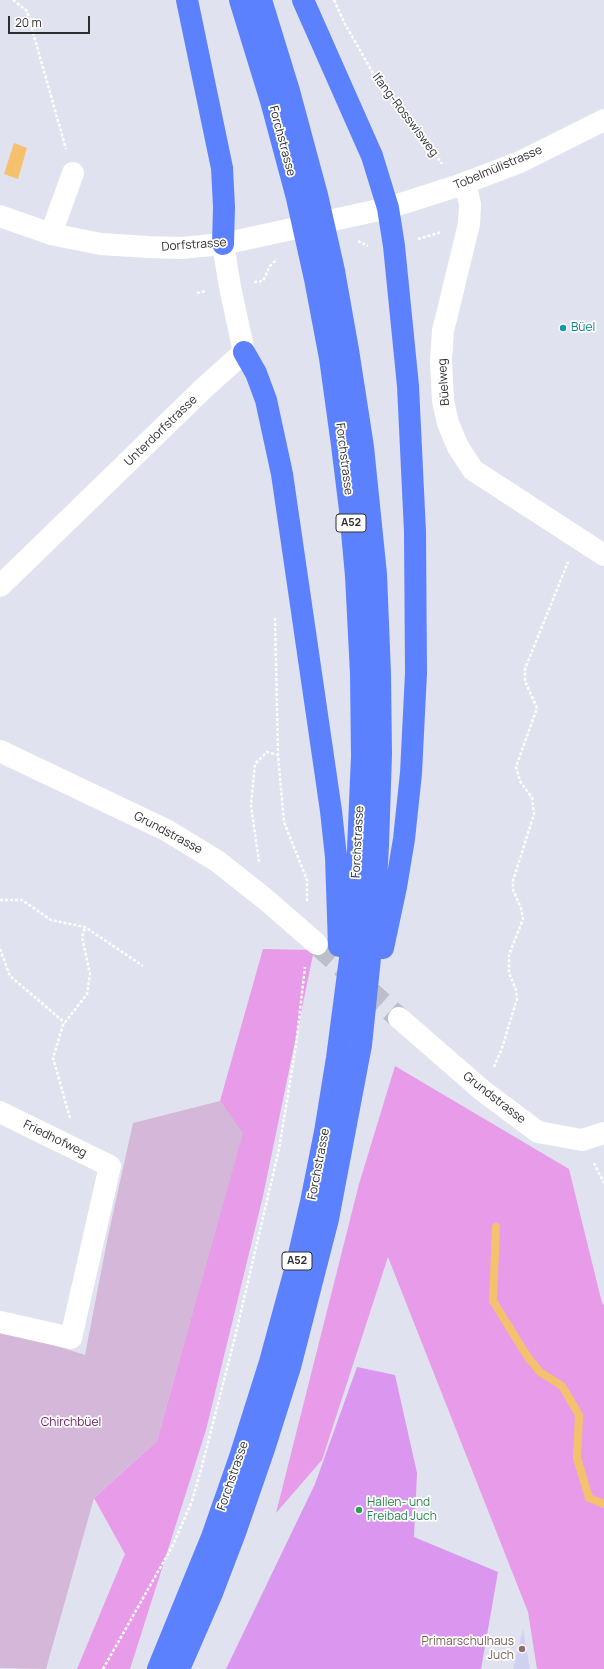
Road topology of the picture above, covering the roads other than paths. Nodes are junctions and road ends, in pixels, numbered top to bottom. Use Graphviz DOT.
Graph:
graph roads {
  1 [pos="187,0"];
  2 [pos="240,0"];
  3 [pos="261,0"];
  4 [pos="303,0"];
  5 [pos="604,120"];
  6 [pos="73,173"];
  7 [pos="461,185"];
  8 [pos="388,208"];
  9 [pos="0,216"];
  10 [pos="51,234"];
  11 [pos="223,244"];
  12 [pos="244,352"];
  13 [pos="604,555"];
  14 [pos="0,586"];
  15 [pos="0,751"];
  16 [pos="317,944"];
  17 [pos="398,1018"];
  18 [pos="360,1045"];
  19 [pos="337,1058"];
  20 [pos="0,1112"];
  21 [pos="604,1133"];
  22 [pos="0,1322"];
  23 [pos="158,1669"];
  24 [pos="179,1669"];
  1 -- 11 [label="highway"];
  2 -- 19 [label="highway, Forchstrasse / A52"];
  3 -- 18 [label="highway, Forchstrasse / A52"];
  4 -- 8 [label="highway"];
  5 -- 7 [label="street, Tobelmülistrasse"];
  6 -- 10 [label="street"];
  7 -- 8 [label="street, Tobelmülistrasse"];
  7 -- 13 [label="street, Büelweg"];
  8 -- 11 [label="street, Dorfstrasse"];
  8 -- 18 [label="highway"];
  9 -- 10 [label="street, Dorfstrasse"];
  10 -- 11 [label="street, Dorfstrasse"];
  11 -- 12 [label="street"];
  12 -- 14 [label="street, Unterdorfstrasse"];
  12 -- 19 [label="highway"];
  15 -- 16 [label="street, Grundstrasse"];
  17 -- 21 [label="street, Grundstrasse"];
  18 -- 24 [label="highway, Forchstrasse / A52"];
  19 -- 23 [label="highway, Forchstrasse / A52"];
  20 -- 22 [label="street, Friedhofweg"];
}
